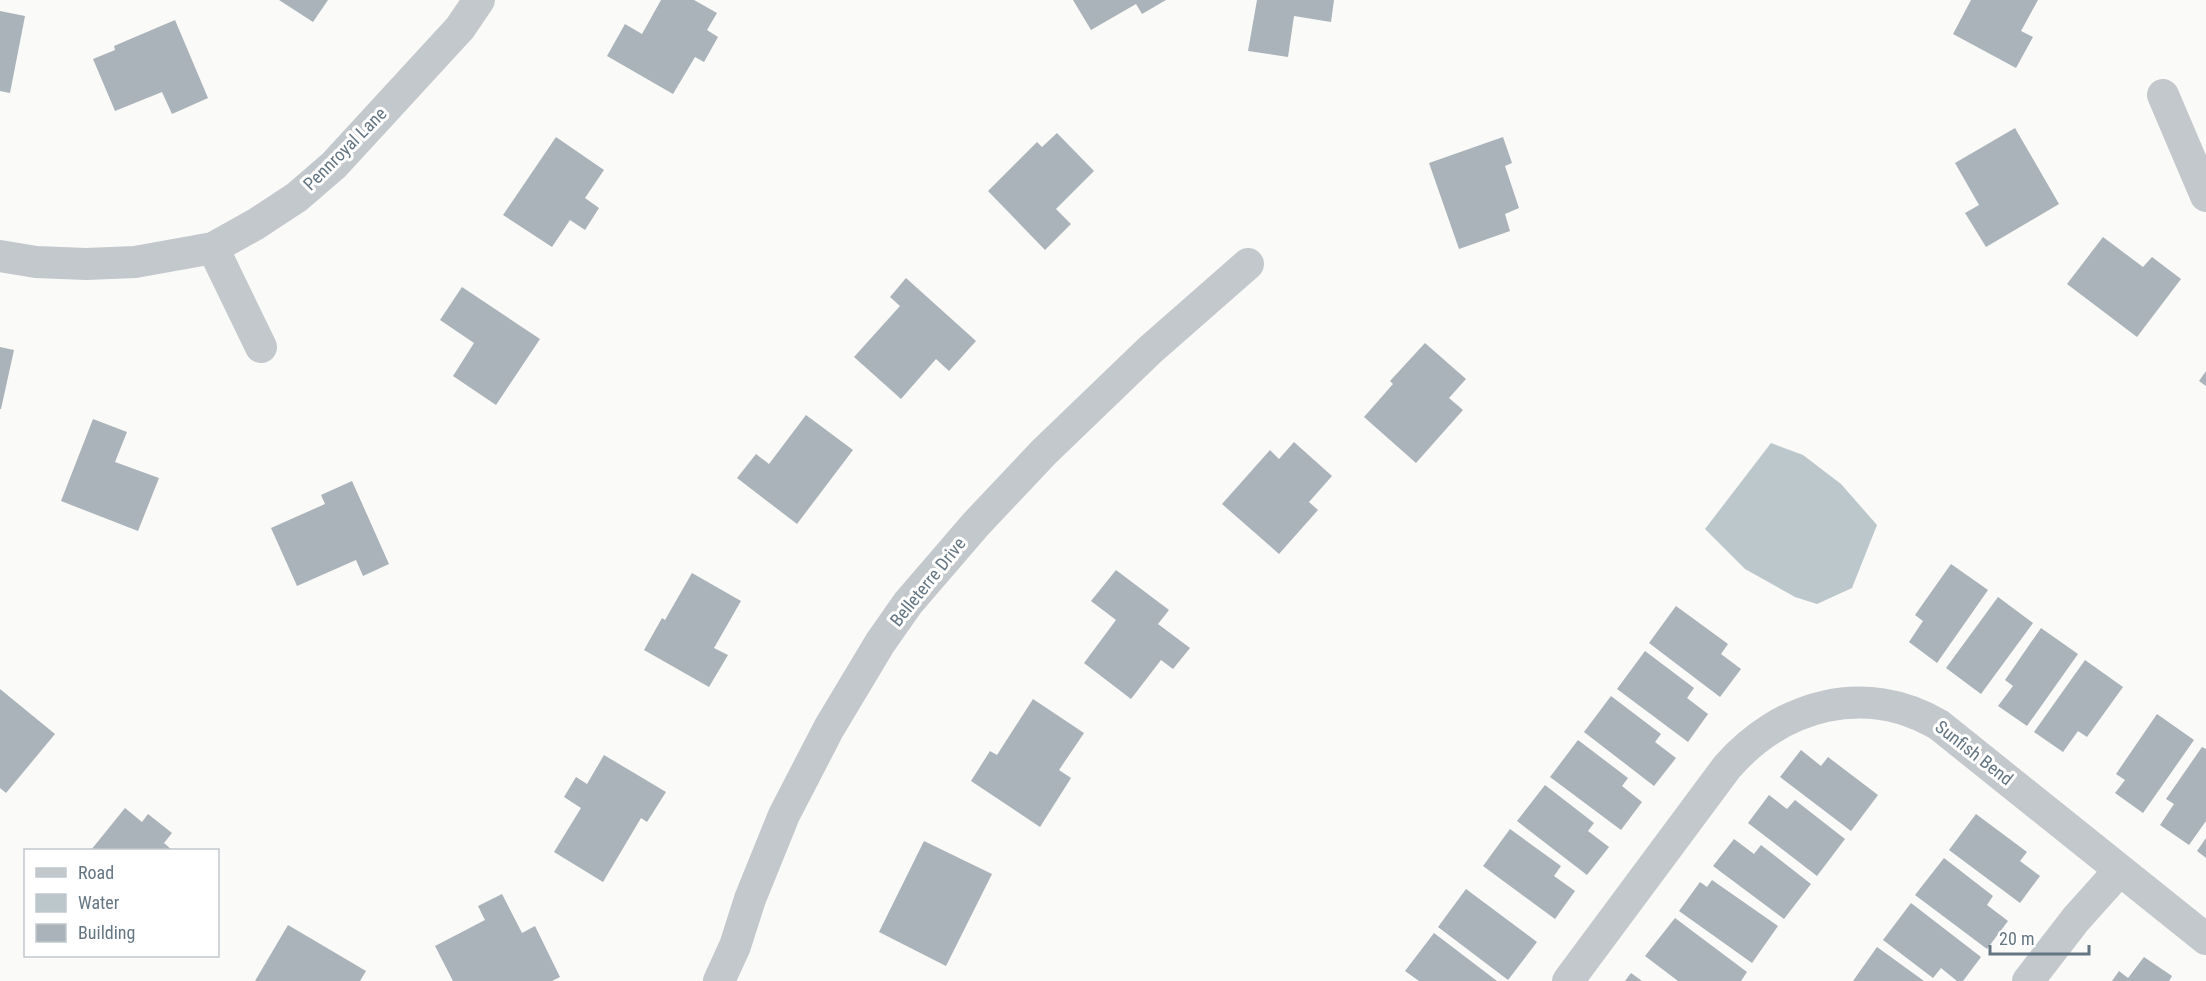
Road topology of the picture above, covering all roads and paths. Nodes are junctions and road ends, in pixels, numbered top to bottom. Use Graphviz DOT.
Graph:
graph roads {
  1 [pos="479,0"];
  2 [pos="2163,94"];
  3 [pos="2206,196"];
  4 [pos="213,248"];
  5 [pos="0,256"];
  6 [pos="1248,264"];
  7 [pos="261,347"];
  8 [pos="2120,871"];
  9 [pos="2206,939"];
  10 [pos="719,981"];
  11 [pos="1568,981"];
  12 [pos="2028,981"];
  1 -- 4 [label="street, Pennroyal Lane"];
  2 -- 3 [label="street"];
  4 -- 5 [label="street, Pennroyal Lane"];
  4 -- 7 [label="street"];
  6 -- 10 [label="street, Belleterre Drive"];
  8 -- 9 [label="street, Sunfish Bend"];
  8 -- 11 [label="street, Sunfish Bend"];
  8 -- 12 [label="street"];
}
